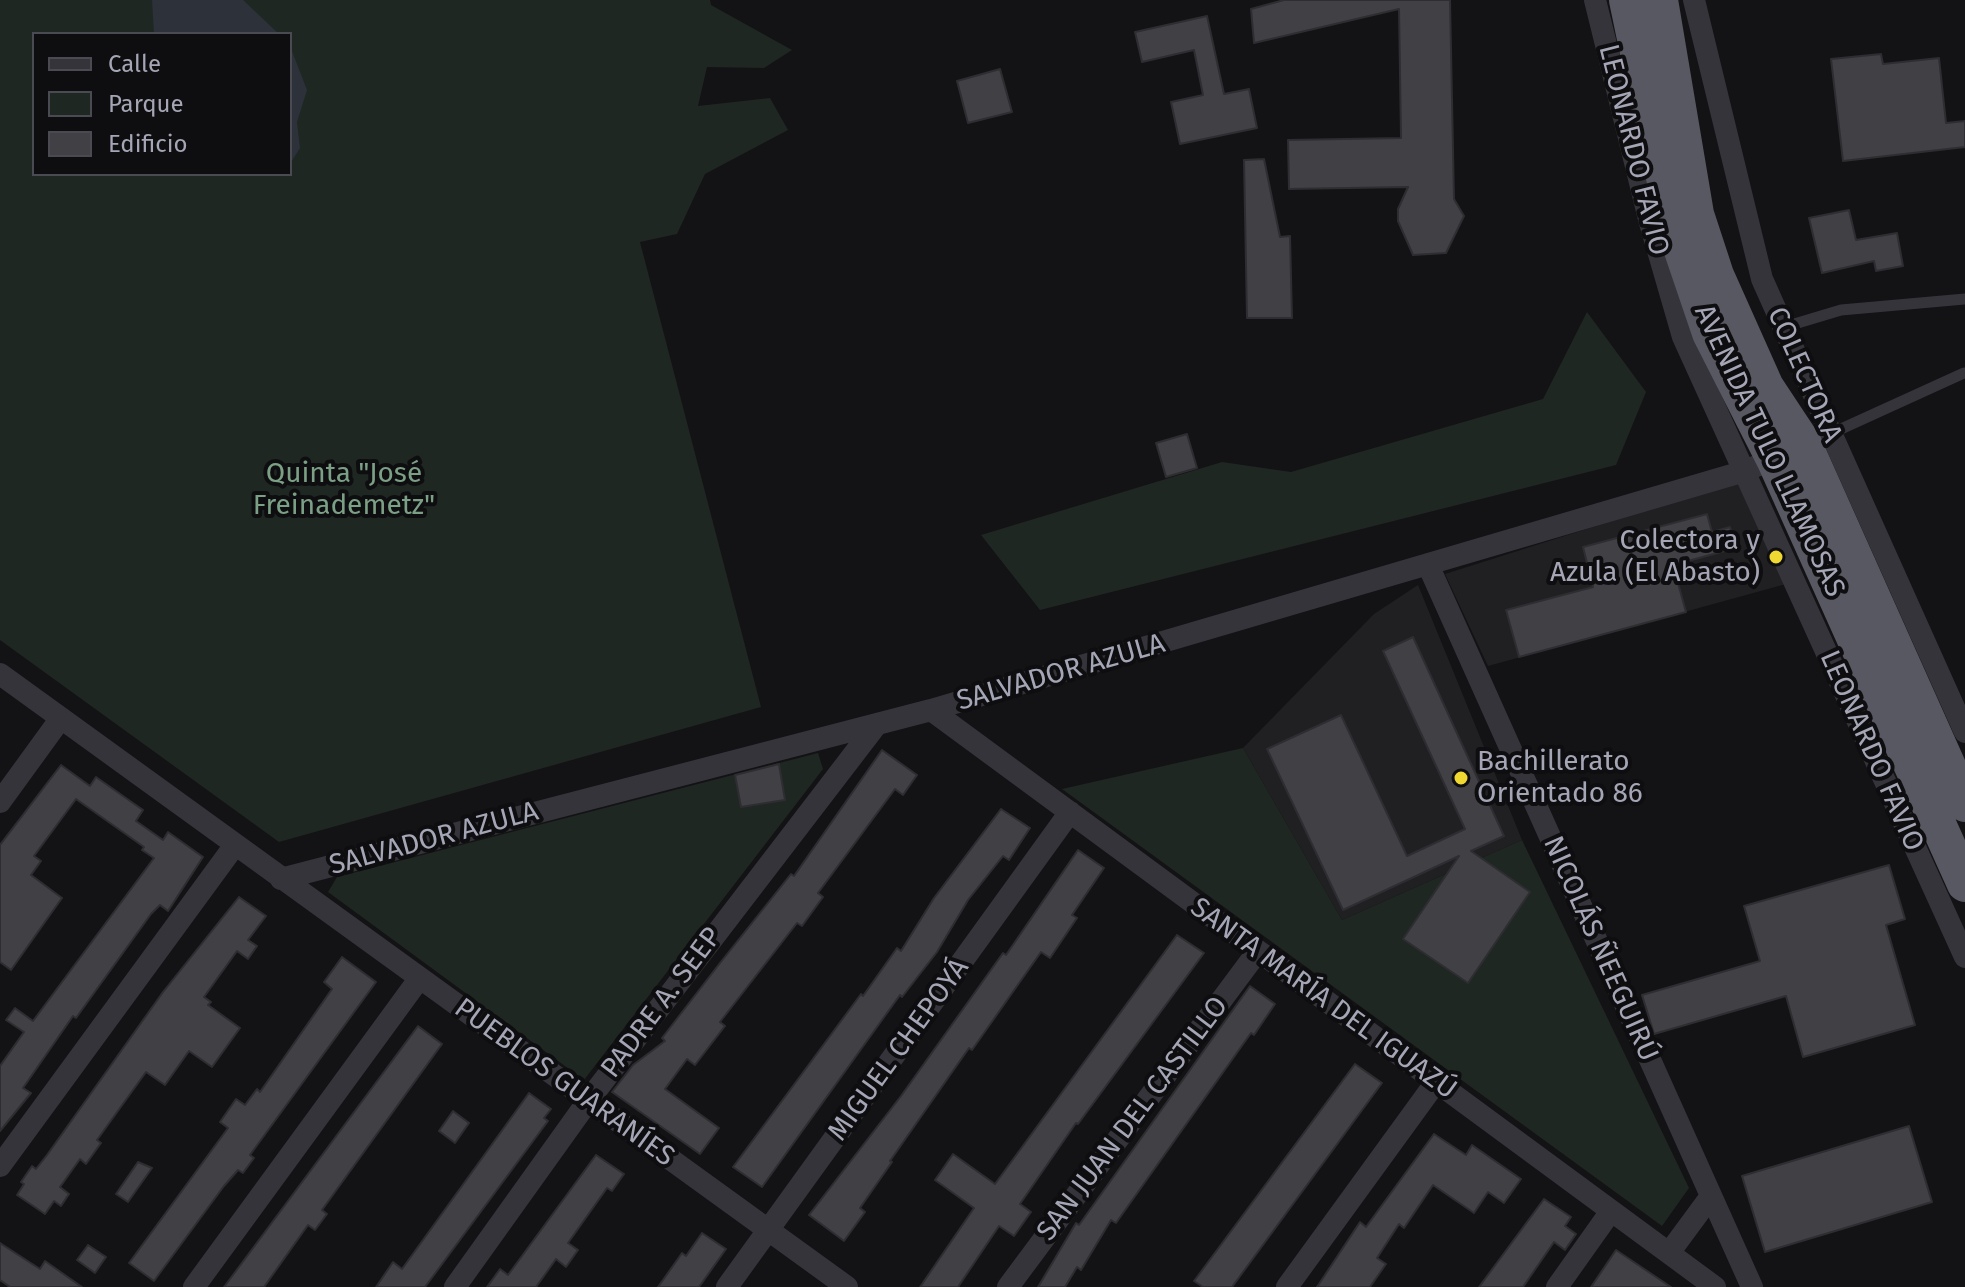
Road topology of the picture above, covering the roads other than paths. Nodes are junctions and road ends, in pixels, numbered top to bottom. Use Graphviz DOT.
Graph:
graph roads {
  1 [pos="1595,0"];
  2 [pos="1627,0"];
  3 [pos="1660,0"];
  4 [pos="1694,0"];
  5 [pos="1965,299"];
  6 [pos="1781,328"];
  7 [pos="1964,373"];
  8 [pos="1789,453"];
  9 [pos="1429,567"];
  10 [pos="0,674"];
  11 [pos="931,710"];
  12 [pos="61,718"];
  13 [pos="877,724"];
  14 [pos="1965,732"];
  15 [pos="0,802"];
  16 [pos="1965,804"];
  17 [pos="1070,812"];
  18 [pos="235,845"];
  19 [pos="281,879"];
  20 [pos="1965,884"];
  21 [pos="1258,951"];
  22 [pos="1965,957"];
  23 [pos="419,979"];
  24 [pos="1436,1082"];
  25 [pos="588,1101"];
  26 [pos="0,1166"];
  27 [pos="1711,1196"];
  28 [pos="1611,1211"];
  29 [pos="768,1230"];
  30 [pos="1669,1253"];
  31 [pos="194,1287"];
  32 [pos="455,1287"];
  33 [pos="727,1287"];
  34 [pos="847,1287"];
  35 [pos="1008,1287"];
  36 [pos="1287,1287"];
  37 [pos="1557,1287"];
  38 [pos="1715,1287"];
  39 [pos="1752,1287"];
  1 -- 8 [label="street, LEONARDO FAVIO"];
  2 -- 8 [label="highway, AVENIDA TULO LLAMOSAS"];
  3 -- 8 [label="highway"];
  4 -- 6 [label="street, COLECTORA"];
  5 -- 6 [label="lane"];
  6 -- 8 [label="street, COLECTORA"];
  7 -- 8 [label="lane"];
  8 -- 9 [label="street, SALVADOR AZULA"];
  8 -- 14 [label="street, COLECTORA"];
  8 -- 16 [label="highway"];
  8 -- 20 [label="highway, AVENIDA TULO LLAMOSAS"];
  8 -- 22 [label="street, LEONARDO FAVIO"];
  9 -- 11 [label="street, SALVADOR AZULA"];
  9 -- 27 [label="street, NICOLÁS ÑEEGUIRÚ"];
  10 -- 12 [label="street, PUEBLOS GUARANÍES"];
  11 -- 13 [label="street, SALVADOR AZULA"];
  11 -- 17 [label="street, SANTA MARÍA DEL IGUAZÚ"];
  12 -- 15 [label="street"];
  12 -- 18 [label="street, PUEBLOS GUARANÍES"];
  13 -- 19 [label="street, SALVADOR AZULA"];
  13 -- 25 [label="street, PADRE A. SEEP"];
  17 -- 21 [label="street, SANTA MARÍA DEL IGUAZÚ"];
  17 -- 29 [label="street, MIGUEL CHEPOYÁ"];
  18 -- 19 [label="street, PUEBLOS GUARANÍES"];
  18 -- 26 [label="street"];
  19 -- 23 [label="street, PUEBLOS GUARANÍES"];
  21 -- 24 [label="street, SANTA MARÍA DEL IGUAZÚ"];
  21 -- 35 [label="street, SAN JUAN DEL CASTILLO"];
  23 -- 25 [label="street, PUEBLOS GUARANÍES"];
  23 -- 31 [label="street"];
  24 -- 28 [label="street, SANTA MARÍA DEL IGUAZÚ"];
  24 -- 36 [label="street"];
  25 -- 29 [label="street, PUEBLOS GUARANÍES"];
  25 -- 32 [label="street, PADRE A. SEEP"];
  27 -- 30 [label="street"];
  27 -- 39 [label="street, NICOLÁS ÑEEGUIRÚ"];
  28 -- 30 [label="street, SANTA MARÍA DEL IGUAZÚ"];
  28 -- 37 [label="street"];
  29 -- 33 [label="street, MIGUEL CHEPOYÁ"];
  29 -- 34 [label="street, PUEBLOS GUARANÍES"];
  30 -- 38 [label="street, SANTA MARÍA DEL IGUAZÚ"];
}
